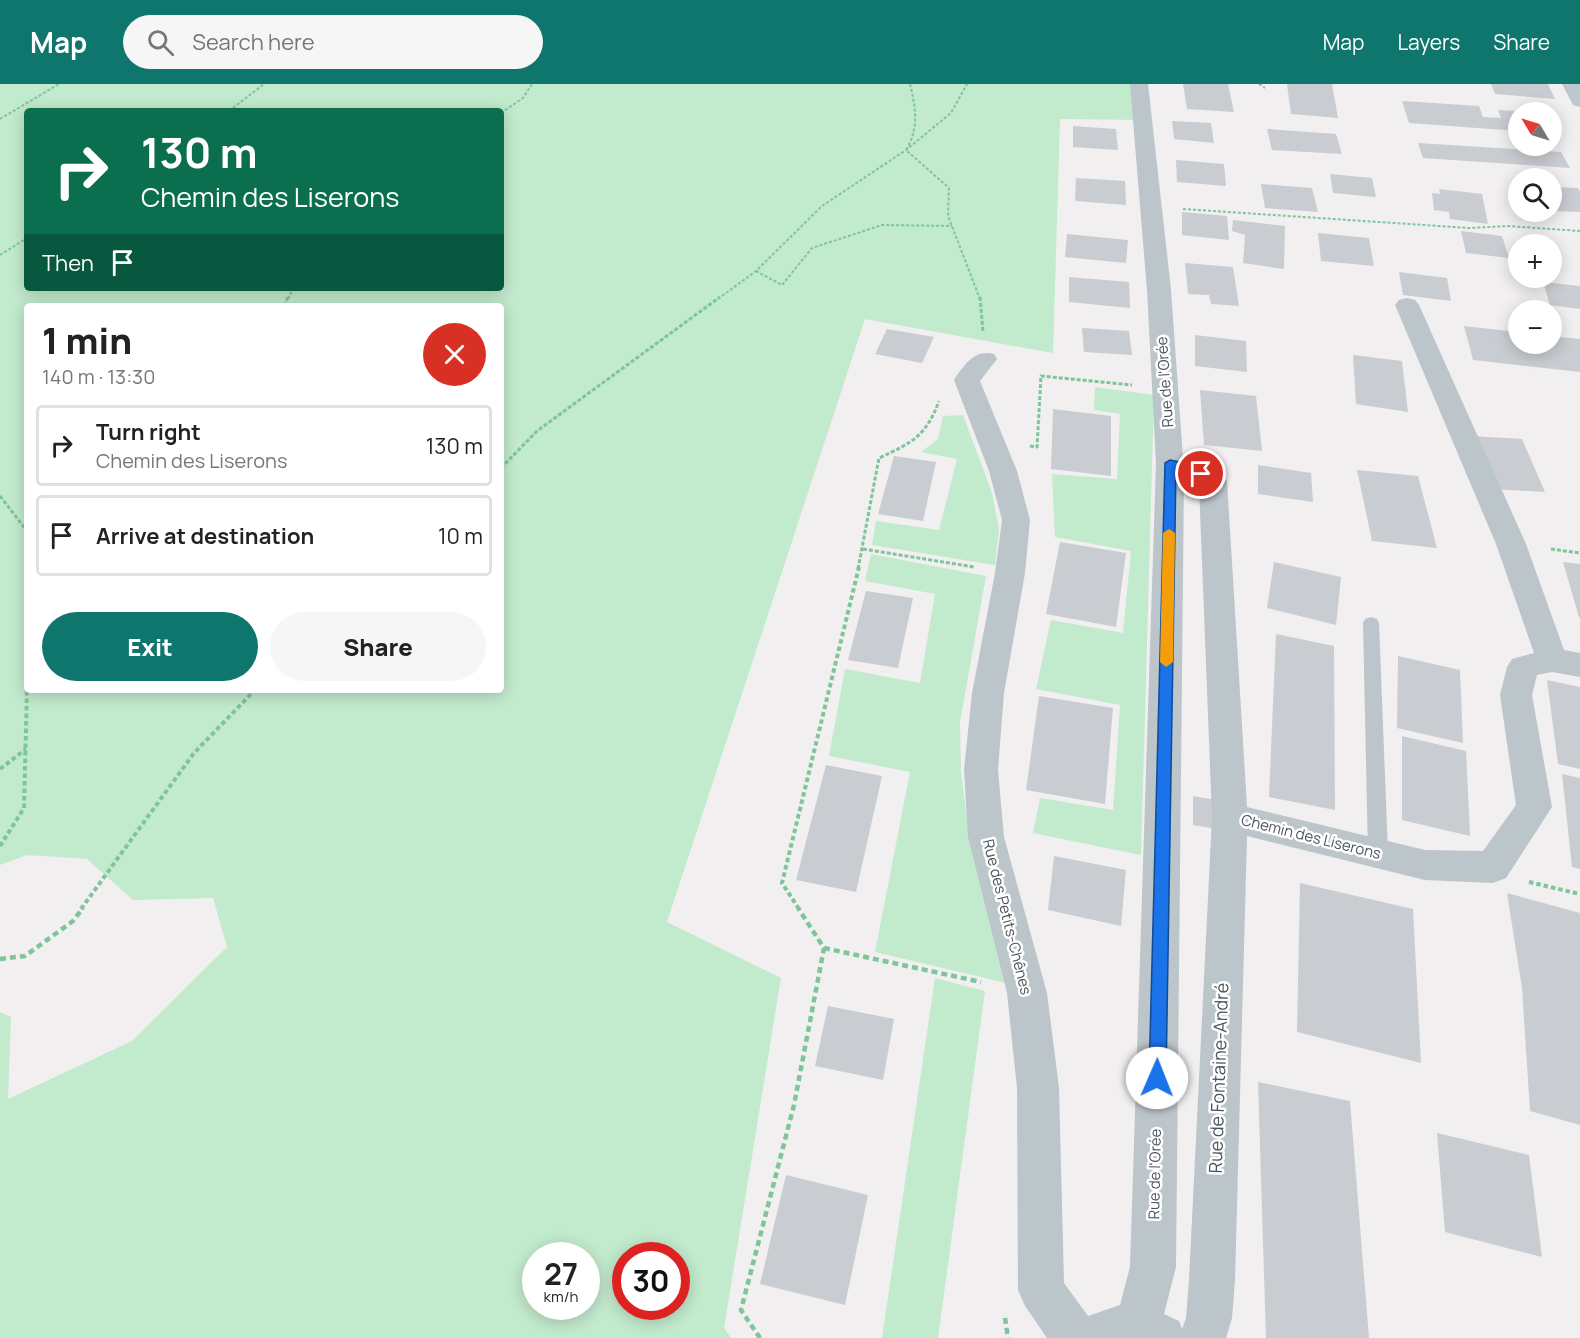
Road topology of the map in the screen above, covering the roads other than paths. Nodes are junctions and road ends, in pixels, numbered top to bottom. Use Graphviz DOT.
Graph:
graph roads {
  1 [pos="1139,84"];
  2 [pos="1571,84"];
  3 [pos="1580,101"];
  4 [pos="1407,305"];
  5 [pos="976,370"];
  6 [pos="1170,463"];
  7 [pos="1371,623"];
  8 [pos="1566,662"];
  9 [pos="1230,817"];
  10 [pos="1378,853"];
  11 [pos="1132,1335"];
  12 [pos="1075,1338"];
  13 [pos="1202,1338"];
  1 -- 6 [label="street, Rue de l'Orée"];
  2 -- 3 [label="main road"];
  4 -- 8 [label="street, Chemin des Liserons"];
  5 -- 12 [label="street, Rue des Petits-Chênes"];
  6 -- 9 [label="street, Chemin des Liserons"];
  6 -- 11 [label="street, Rue de l'Orée"];
  7 -- 10 [label="lane"];
  8 -- 10 [label="street, Chemin des Liserons"];
  9 -- 10 [label="street, Chemin des Liserons"];
  9 -- 13 [label="street, Rue de Fontaine-André"];
}
